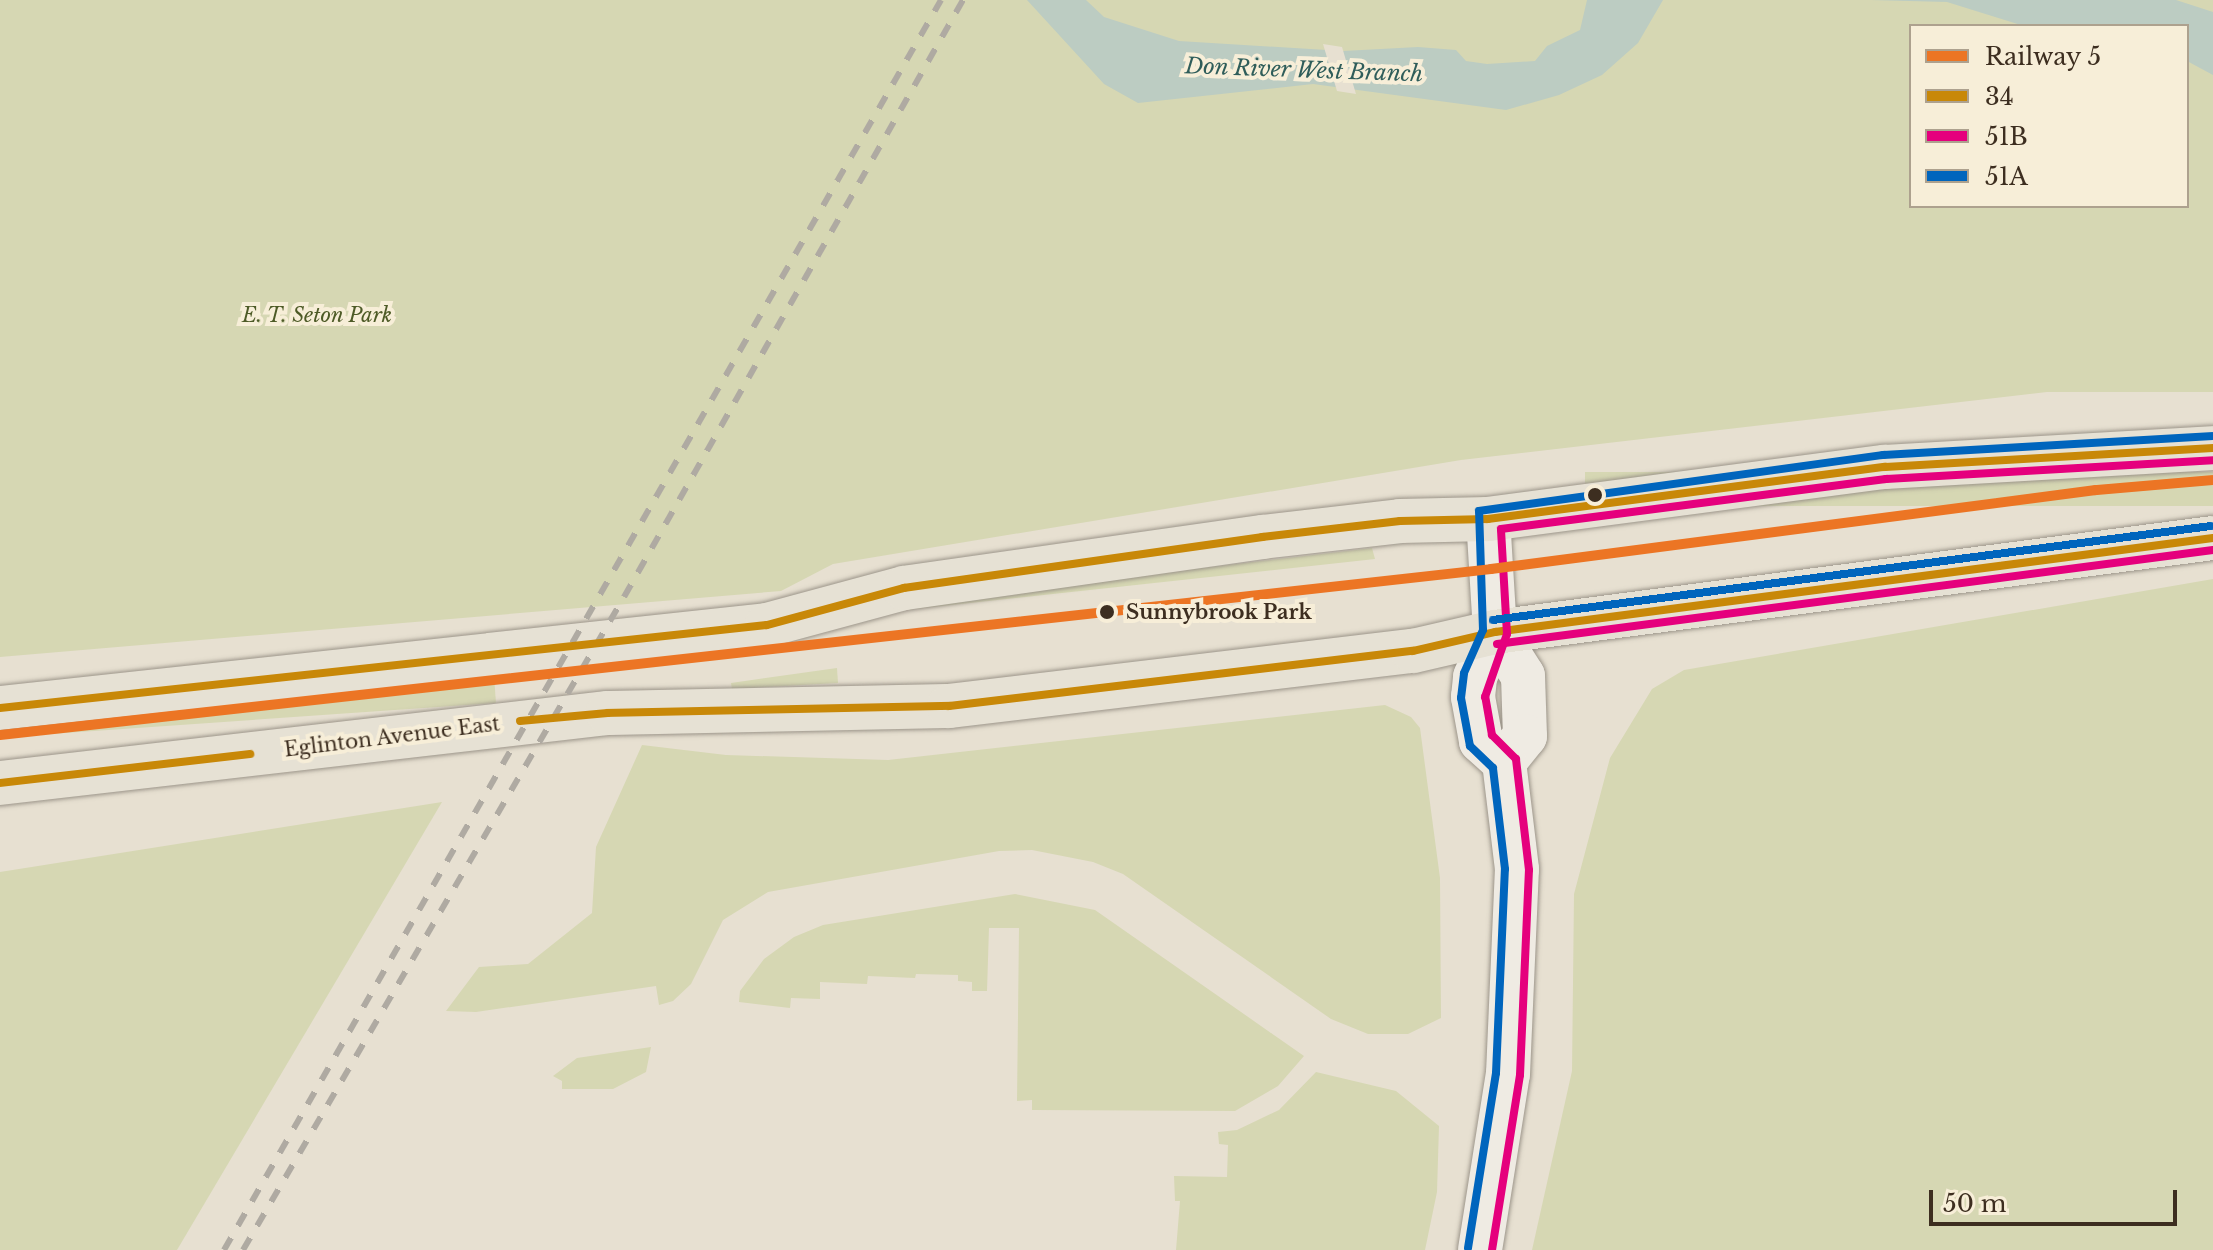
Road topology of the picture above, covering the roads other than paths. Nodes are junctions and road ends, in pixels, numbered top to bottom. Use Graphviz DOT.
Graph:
graph roads {
  1 [pos="2213,448"];
  2 [pos="1488,519"];
  3 [pos="2213,538"];
  4 [pos="1495,632"];
  5 [pos="0,708"];
  6 [pos="0,783"];
  7 [pos="1480,1250"];
  1 -- 2 [label="main road"];
  2 -- 4 [label="main road"];
  2 -- 5 [label="main road"];
  3 -- 4 [label="main road, Eglinton Avenue East"];
  4 -- 6 [label="main road, Eglinton Avenue East"];
  4 -- 7 [label="main road"];
}
